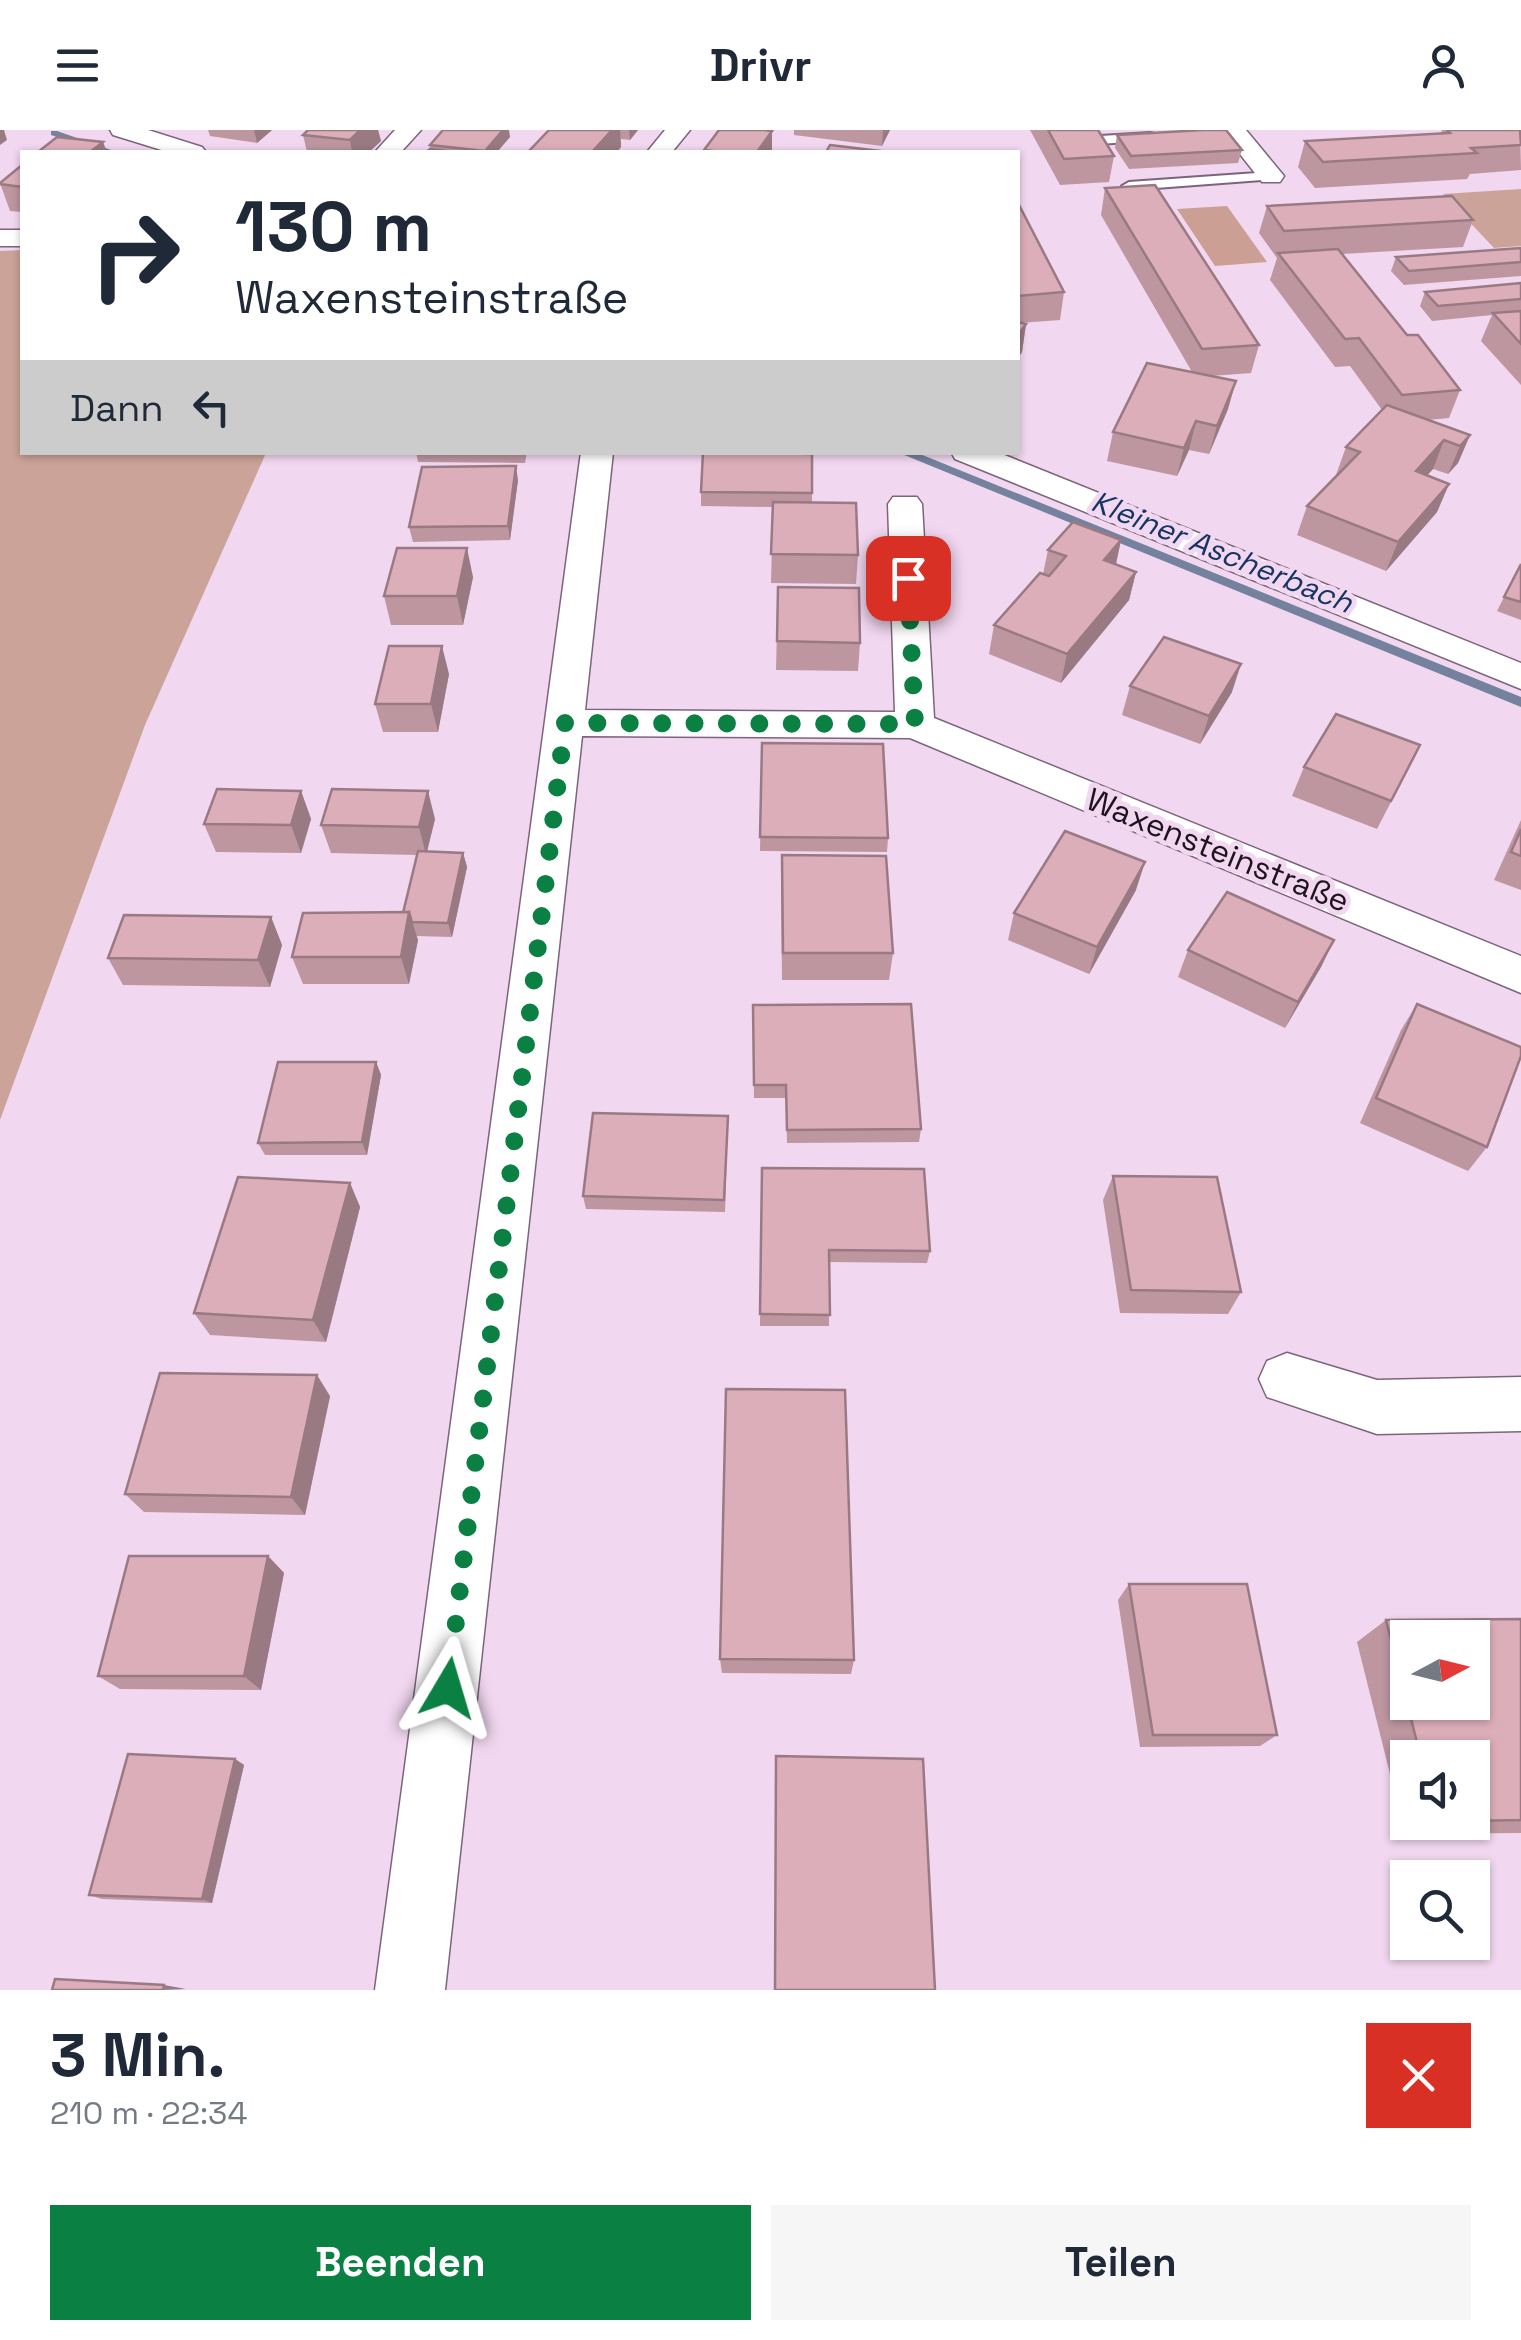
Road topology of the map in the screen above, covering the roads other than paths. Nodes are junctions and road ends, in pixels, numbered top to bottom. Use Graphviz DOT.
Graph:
graph roads {
  1 [pos="122,130"];
  2 [pos="409,130"];
  3 [pos="678,130"];
  4 [pos="1228,131"];
  5 [pos="161,134"];
  6 [pos="1157,136"];
  7 [pos="1100,140"];
  8 [pos="189,150"];
  9 [pos="389,150"];
  10 [pos="661,150"];
  11 [pos="1270,176"];
  12 [pos="1129,186"];
  13 [pos="598,455"];
  14 [pos="974,455"];
  15 [pos="906,504"];
  16 [pos="1521,677"];
  17 [pos="565,723"];
  18 [pos="915,724"];
  19 [pos="1521,975"];
  20 [pos="1287,1379"];
  21 [pos="1521,1404"];
  22 [pos="410,1990"];
  1 -- 5 [label="street"];
  2 -- 9 [label="street"];
  3 -- 10 [label="street"];
  4 -- 11 [label="street"];
  5 -- 8 [label="street"];
  6 -- 7 [label="lane"];
  11 -- 12 [label="lane"];
  13 -- 17 [label="street"];
  14 -- 16 [label="street"];
  15 -- 18 [label="street"];
  17 -- 18 [label="street, Waxensteinstraße"];
  17 -- 22 [label="street"];
  18 -- 19 [label="street, Waxensteinstraße"];
  20 -- 21 [label="street"];
}
